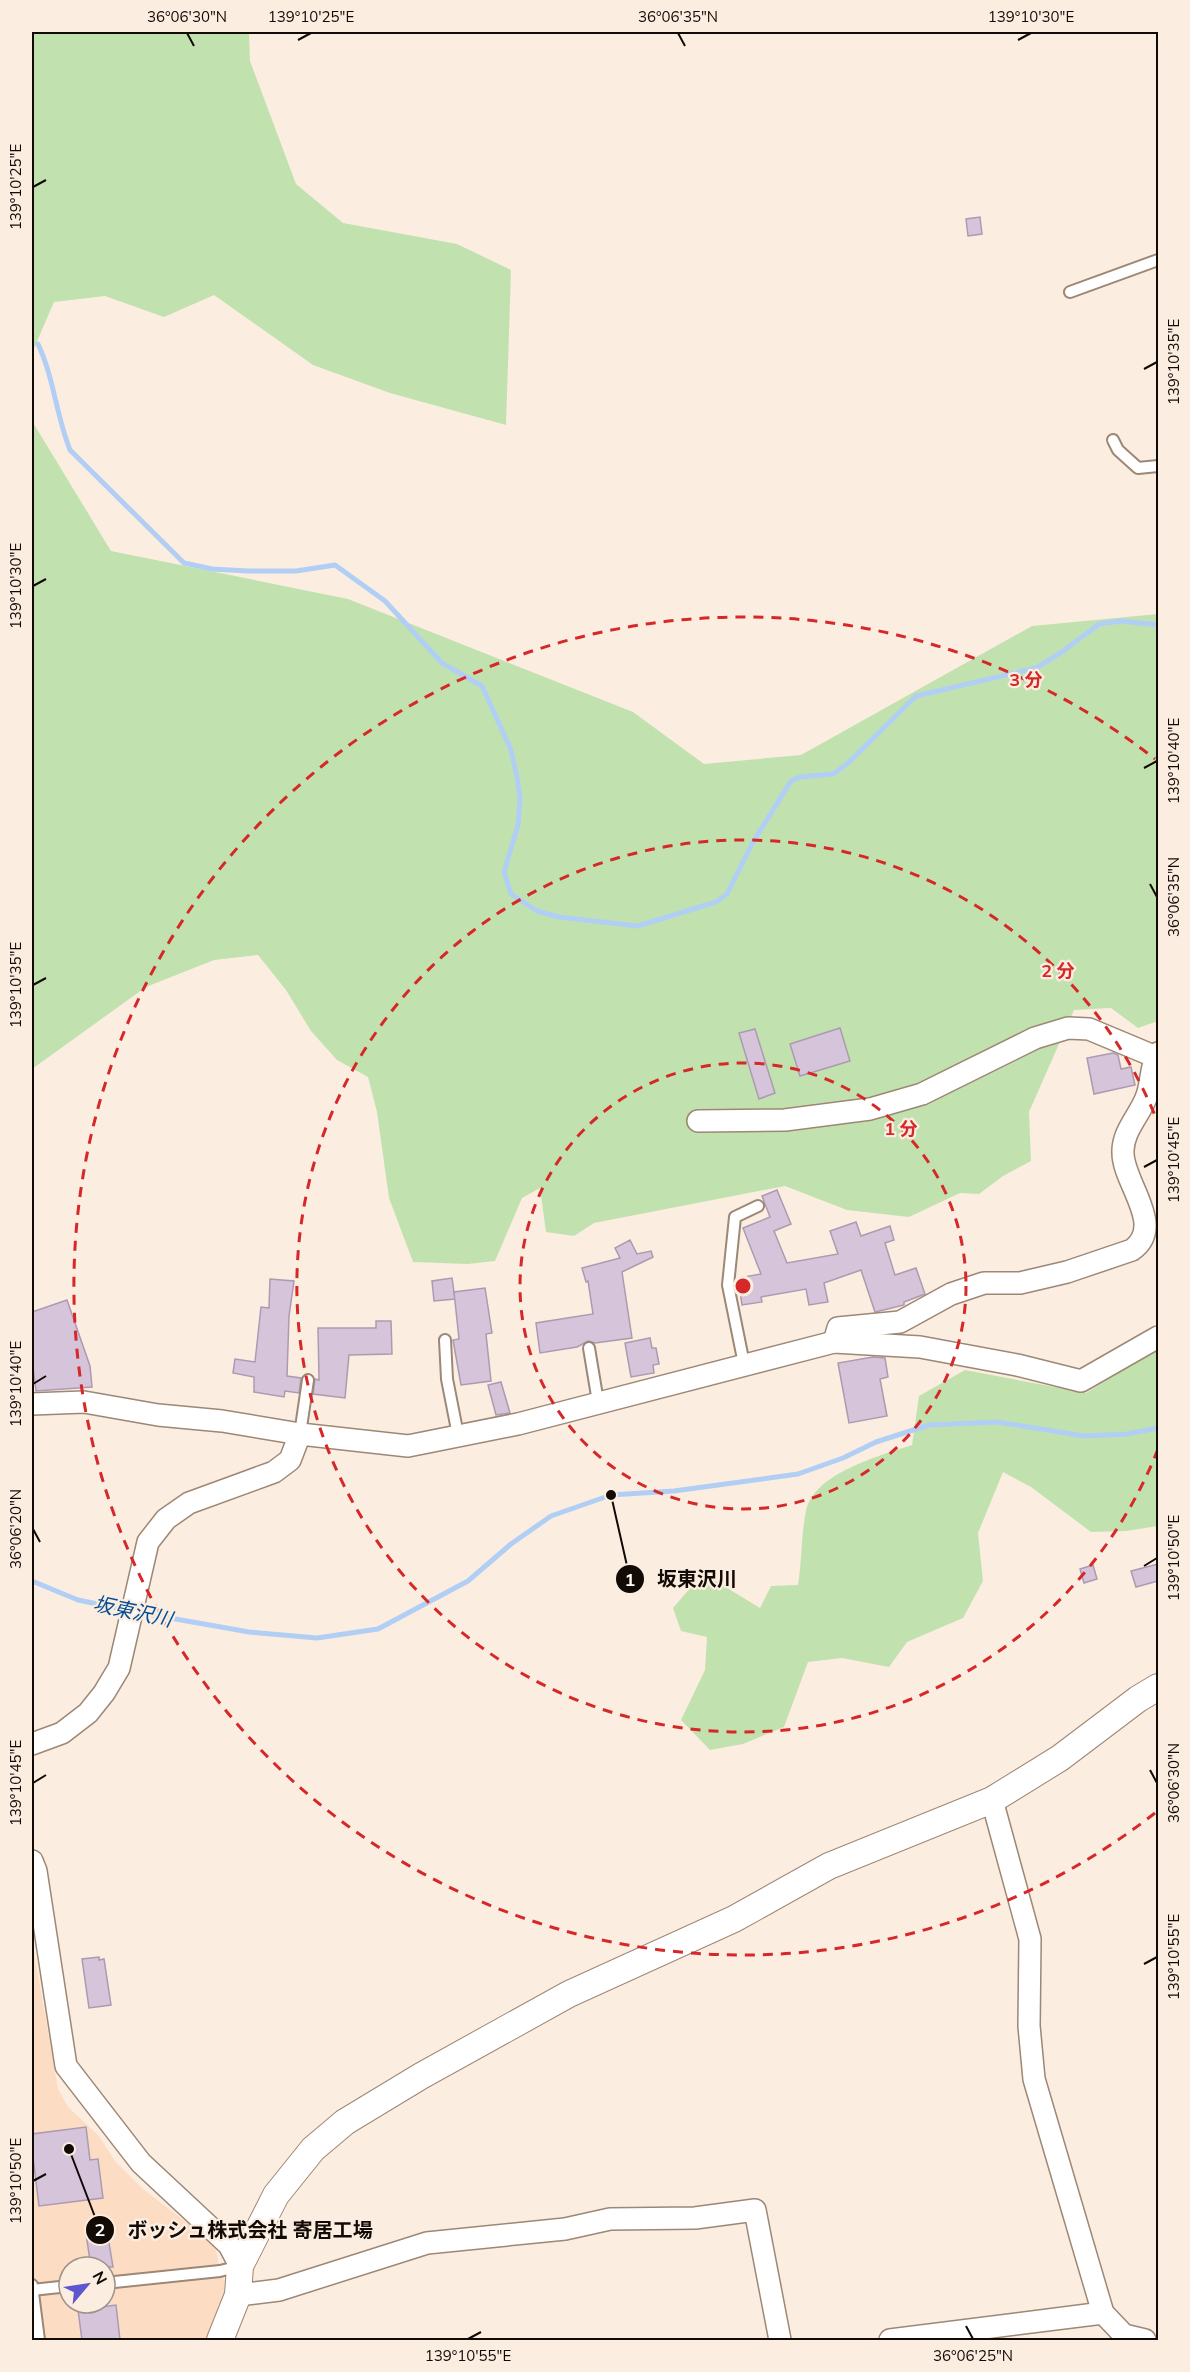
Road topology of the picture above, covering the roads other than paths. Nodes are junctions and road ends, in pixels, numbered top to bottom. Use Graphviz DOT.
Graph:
graph roads {
  1 [pos="1158,260"];
  2 [pos="1070,292"];
  3 [pos="1113,440"];
  4 [pos="1158,466"];
  5 [pos="1157,1055"];
  6 [pos="698,1121"];
  7 [pos="758,1206"];
  8 [pos="1158,1337"];
  9 [pos="445,1340"];
  10 [pos="834,1342"];
  11 [pos="589,1348"];
  12 [pos="744,1364"];
  13 [pos="308,1380"];
  14 [pos="598,1402"];
  15 [pos="32,1404"];
  16 [pos="300,1434"];
  17 [pos="458,1435"];
  18 [pos="1158,1687"];
  19 [pos="32,1744"];
  20 [pos="992,1800"];
  21 [pos="32,1861"];
  22 [pos="240,2266"];
  23 [pos="117,2282"];
  24 [pos="32,2285"];
  25 [pos="57,2287"];
  26 [pos="32,2290"];
  27 [pos="238,2295"];
  28 [pos="1103,2313"];
  29 [pos="39,2340"];
  30 [pos="220,2340"];
  31 [pos="780,2340"];
  32 [pos="890,2340"];
  33 [pos="1145,2340"];
  1 -- 2 [label="lane"];
  3 -- 4 [label="lane"];
  5 -- 6 [label="street"];
  5 -- 10 [label="street"];
  7 -- 12 [label="lane"];
  8 -- 10 [label="street"];
  9 -- 17 [label="lane"];
  10 -- 12 [label="street"];
  11 -- 14 [label="lane"];
  12 -- 14 [label="street"];
  13 -- 16 [label="lane"];
  14 -- 17 [label="street"];
  15 -- 16 [label="street"];
  16 -- 17 [label="street"];
  16 -- 19 [label="street"];
  18 -- 20 [label="street"];
  20 -- 22 [label="street"];
  20 -- 28 [label="street"];
  21 -- 22 [label="street"];
  22 -- 23 [label="lane"];
  22 -- 27 [label="street"];
  24 -- 26 [label="lane"];
  25 -- 26 [label="lane"];
  26 -- 29 [label="lane"];
  27 -- 30 [label="street"];
  27 -- 31 [label="street"];
  28 -- 32 [label="street"];
  28 -- 33 [label="street"];
}
